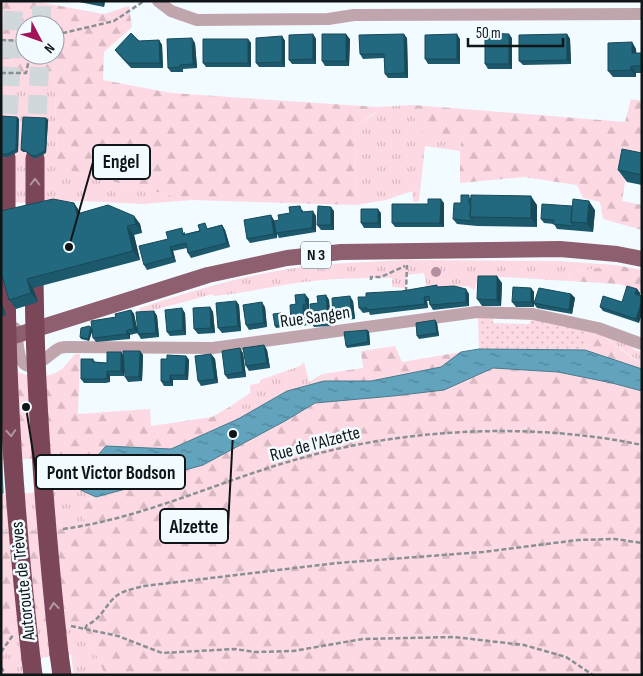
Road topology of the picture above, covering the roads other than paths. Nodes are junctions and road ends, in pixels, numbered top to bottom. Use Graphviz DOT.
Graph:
graph roads {
  1 [pos="158,1"];
  2 [pos="625,1"];
  3 [pos="495,7"];
  4 [pos="624,14"];
  5 [pos="642,14"];
  6 [pos="6,157"];
  7 [pos="35,158"];
  8 [pos="642,259"];
  9 [pos="1,276"];
  10 [pos="17,335"];
  11 [pos="1,340"];
  12 [pos="642,344"];
  13 [pos="32,667"];
  14 [pos="62,675"];
  1 -- 3 [label="street"];
  2 -- 4 [label="street"];
  3 -- 4 [label="street"];
  4 -- 5 [label="street"];
  6 -- 13 [label="highway, Autoroute de Trèves, one-way, bridge"];
  14 -- 7 [label="highway, Autoroute de Trèves, one-way, bridge"];
  8 -- 10 [label="main road, N 3"];
  9 -- 10 [label="street, Rue Sangen"];
  10 -- 11 [label="main road, N 3"];
  10 -- 12 [label="street, Rue Sangen"];
}
